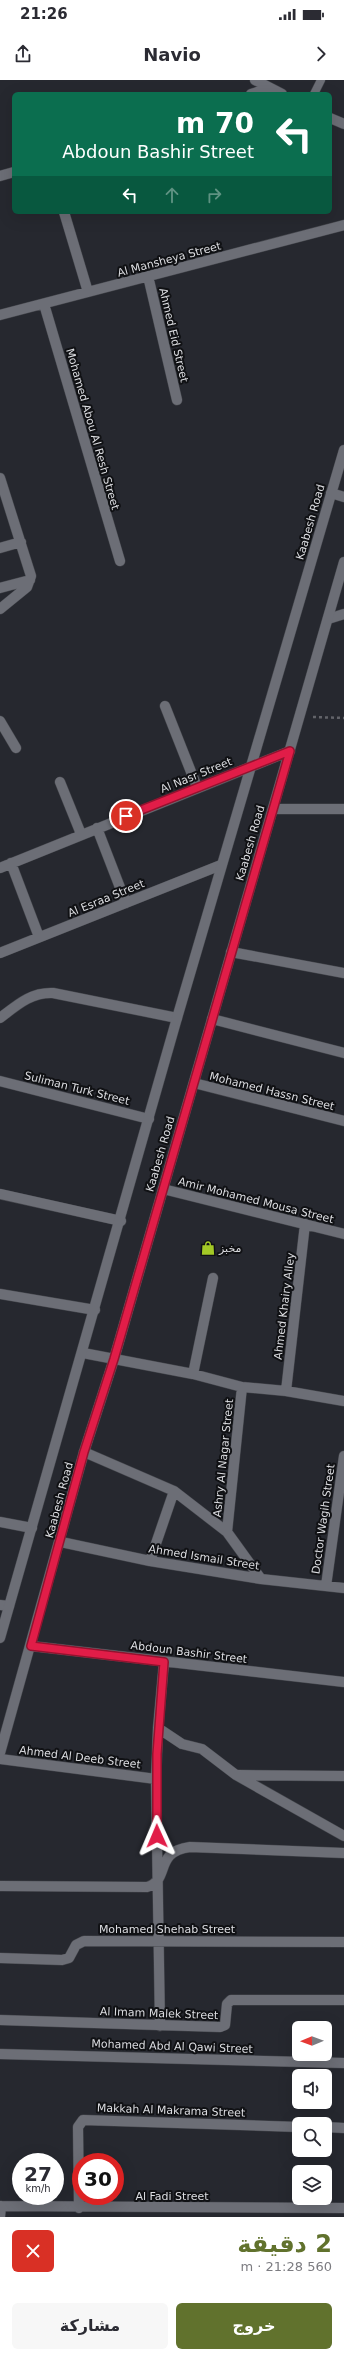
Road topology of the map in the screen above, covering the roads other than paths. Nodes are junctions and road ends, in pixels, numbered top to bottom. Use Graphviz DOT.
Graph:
graph roads {
  1 [pos="255,80"];
  2 [pos="321,80"];
  3 [pos="270,88"];
  4 [pos="258,92"];
  5 [pos="278,92"];
  6 [pos="315,92"];
  7 [pos="332,119"];
  8 [pos="344,124"];
  9 [pos="12,173"];
  10 [pos="0,176"];
  11 [pos="65,214"];
  12 [pos="344,225"];
  13 [pos="148,276"];
  14 [pos="88,292"];
  15 [pos="44,304"];
  16 [pos="0,315"];
  17 [pos="177,400"];
  18 [pos="344,450"];
  19 [pos="0,478"];
  20 [pos="331,494"];
  21 [pos="344,497"];
  22 [pos="21,542"];
  23 [pos="0,548"];
  24 [pos="120,561"];
  25 [pos="344,562"];
  26 [pos="30,580"];
  27 [pos="0,588"];
  28 [pos="0,609"];
  29 [pos="344,614"];
  30 [pos="328,618"];
  31 [pos="165,706"];
  32 [pos="0,721"];
  33 [pos="16,748"];
  34 [pos="290,751"];
  35 [pos="252,765"];
  36 [pos="60,782"];
  37 [pos="197,787"];
  38 [pos="273,809"];
  39 [pos="344,809"];
  40 [pos="98,828"];
  41 [pos="81,834"];
  42 [pos="11,863"];
  43 [pos="221,865"];
  44 [pos="0,868"];
  45 [pos="126,903"];
  46 [pos="39,937"];
  47 [pos="0,952"];
  48 [pos="232,952"];
  49 [pos="344,973"];
  50 [pos="0,1018"];
  51 [pos="177,1018"];
  52 [pos="212,1019"];
  53 [pos="344,1053"];
  54 [pos="0,1081"];
  55 [pos="194,1083"];
  56 [pos="149,1119"];
  57 [pos="344,1121"];
  58 [pos="162,1190"];
  59 [pos="0,1194"];
  60 [pos="121,1221"];
  61 [pos="305,1224"];
  62 [pos="344,1234"];
  63 [pos="213,1278"];
  64 [pos="0,1294"];
  65 [pos="95,1310"];
  66 [pos="83,1353"];
  67 [pos="114,1359"];
  68 [pos="193,1374"];
  69 [pos="242,1386"];
  70 [pos="286,1391"];
  71 [pos="344,1401"];
  72 [pos="84,1452"];
  73 [pos="344,1456"];
  74 [pos="174,1491"];
  75 [pos="0,1522"];
  76 [pos="32,1528"];
  77 [pos="227,1532"];
  78 [pos="61,1542"];
  79 [pos="150,1561"];
  80 [pos="261,1579"];
  81 [pos="326,1586"];
  82 [pos="344,1588"];
  83 [pos="4,1606"];
  84 [pos="0,1638"];
  85 [pos="31,1646"];
  86 [pos="164,1662"];
  87 [pos="344,1682"];
  88 [pos="158,1728"];
  89 [pos="0,1753"];
  90 [pos="0,1759"];
  91 [pos="236,1775"];
  92 [pos="344,1776"];
  93 [pos="156,1780"];
  94 [pos="344,1836"];
  95 [pos="344,1853"];
  96 [pos="158,1878"];
  97 [pos="0,1886"];
  98 [pos="160,1940"];
  99 [pos="344,1942"];
  100 [pos="0,1958"];
  101 [pos="344,2000"];
  102 [pos="0,2020"];
  103 [pos="160,2026"];
  104 [pos="0,2054"];
  105 [pos="344,2063"];
  106 [pos="292,2127"];
  107 [pos="332,2127"];
  108 [pos="344,2128"];
  109 [pos="0,2206"];
  110 [pos="79,2208"];
  111 [pos="344,2208"];
  112 [pos="0,2217"];
  1 -- 3 [label="street"];
  2 -- 6 [label="lane"];
  3 -- 4 [label="street"];
  3 -- 5 [label="street"];
  7 -- 8 [label="street"];
  9 -- 10 [label="street"];
  11 -- 14 [label="street"];
  12 -- 13 [label="street, Al Mansheya Street"];
  13 -- 14 [label="street, Al Mansheya Street"];
  13 -- 17 [label="street, Ahmed Eid Street"];
  14 -- 15 [label="street, Al Mansheya Street"];
  15 -- 16 [label="street, Al Mansheya Street"];
  15 -- 24 [label="street, Mohamed Abou Al Resh Street"];
  18 -- 20 [label="street, Kaabesh Road"];
  19 -- 22 [label="street"];
  20 -- 21 [label="street"];
  20 -- 35 [label="street, Kaabesh Road"];
  22 -- 23 [label="street"];
  22 -- 26 [label="street"];
  25 -- 30 [label="street, Kaabesh Road"];
  26 -- 27 [label="street"];
  26 -- 28 [label="street"];
  29 -- 30 [label="street"];
  30 -- 34 [label="street, Kaabesh Road"];
  31 -- 37 [label="street"];
  32 -- 33 [label="street"];
  34 -- 35 [label="street, Al Nasr Street"];
  34 -- 38 [label="street, Kaabesh Road"];
  35 -- 37 [label="street, Al Nasr Street"];
  35 -- 43 [label="street, Kaabesh Road"];
  36 -- 41 [label="street"];
  37 -- 40 [label="street, Al Nasr Street"];
  38 -- 39 [label="street"];
  38 -- 48 [label="street, Kaabesh Road"];
  40 -- 41 [label="street, Al Nasr Street"];
  40 -- 45 [label="street"];
  41 -- 42 [label="street, Al Nasr Street"];
  42 -- 44 [label="street, Al Nasr Street"];
  42 -- 46 [label="street"];
  43 -- 45 [label="street, Al Esraa Street"];
  43 -- 51 [label="street, Kaabesh Road"];
  45 -- 46 [label="street, Al Esraa Street"];
  46 -- 47 [label="street, Al Esraa Street"];
  48 -- 49 [label="street"];
  48 -- 52 [label="street, Kaabesh Road"];
  50 -- 51 [label="street"];
  51 -- 56 [label="street, Kaabesh Road"];
  52 -- 53 [label="street"];
  52 -- 55 [label="street, Kaabesh Road"];
  54 -- 56 [label="street, Suliman Turk Street"];
  55 -- 57 [label="street, Mohamed Hassn Street"];
  55 -- 58 [label="street, Kaabesh Road"];
  56 -- 60 [label="street, Kaabesh Road"];
  58 -- 61 [label="street, Amir Mohamed Mousa Street"];
  58 -- 67 [label="street, Kaabesh Road"];
  59 -- 60 [label="street"];
  60 -- 65 [label="street, Kaabesh Road"];
  61 -- 62 [label="street, Amir Mohamed Mousa Street"];
  61 -- 70 [label="street, Ahmed Khairy Alley"];
  63 -- 68 [label="street"];
  64 -- 65 [label="street"];
  65 -- 66 [label="street, Kaabesh Road"];
  66 -- 67 [label="street"];
  66 -- 76 [label="street, Kaabesh Road"];
  67 -- 68 [label="street"];
  67 -- 72 [label="street, Kaabesh Road"];
  68 -- 69 [label="street"];
  69 -- 70 [label="street"];
  69 -- 77 [label="street, Ashry Al Nagar Street"];
  70 -- 71 [label="street"];
  72 -- 74 [label="street"];
  72 -- 78 [label="street, Kaabesh Road"];
  73 -- 81 [label="street, Doctor Wagih Street"];
  74 -- 77 [label="street"];
  74 -- 79 [label="street"];
  75 -- 76 [label="street"];
  76 -- 83 [label="street, Kaabesh Road"];
  77 -- 80 [label="street"];
  78 -- 79 [label="street, Ahmed Ismail Street"];
  78 -- 85 [label="street, Kaabesh Road"];
  79 -- 80 [label="street, Ahmed Ismail Street"];
  80 -- 81 [label="street, Ahmed Ismail Street"];
  81 -- 82 [label="street, Ahmed Ismail Street"];
  83 -- 84 [label="street, Kaabesh Road"];
  85 -- 86 [label="street, Abdoun Bashir Street"];
  85 -- 89 [label="street, Kaabesh Road"];
  86 -- 87 [label="street, Abdoun Bashir Street"];
  86 -- 88 [label="street"];
  88 -- 91 [label="street"];
  88 -- 93 [label="street"];
  90 -- 93 [label="street, Ahmed Al Deeb Street"];
  91 -- 92 [label="street"];
  91 -- 94 [label="street"];
  93 -- 96 [label="street"];
  95 -- 96 [label="street"];
  96 -- 97 [label="street"];
  96 -- 98 [label="street"];
  98 -- 99 [label="street, Mohamed Shehab Street"];
  98 -- 100 [label="street, Mohamed Shehab Street"];
  98 -- 103 [label="street"];
  101 -- 103 [label="street, Al Imam Malek Street"];
  102 -- 103 [label="street, Al Imam Malek Street"];
  104 -- 105 [label="street, Mohamed Abd Al Qawi Street"];
  106 -- 110 [label="street, Makkah Al Makrama Street"];
  107 -- 108 [label="street"];
  109 -- 110 [label="street, Al Fadi Street"];
  109 -- 112 [label="street"];
  110 -- 111 [label="street, Al Fadi Street"];
}
